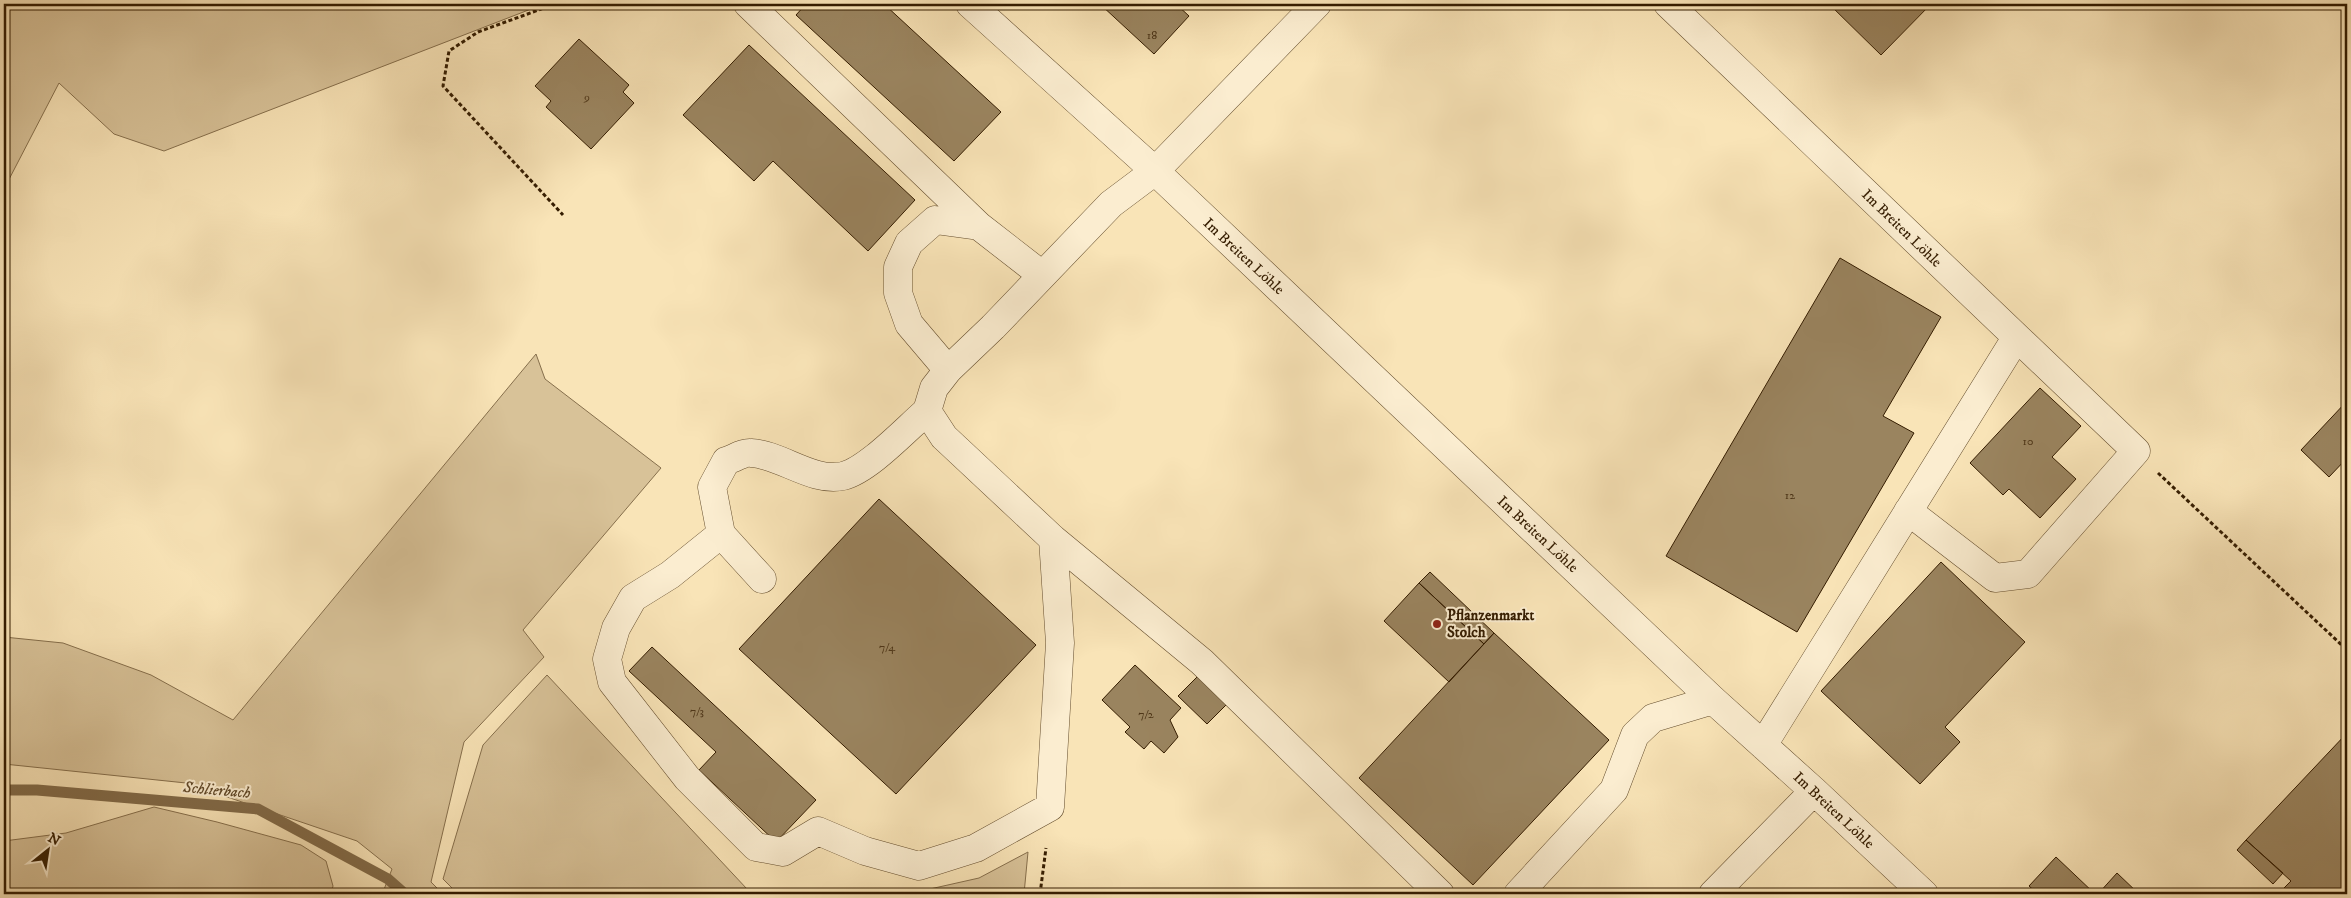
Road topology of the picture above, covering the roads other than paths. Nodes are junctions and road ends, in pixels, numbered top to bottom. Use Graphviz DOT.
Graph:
graph roads {
  1 [pos="748,4"];
  2 [pos="970,4"];
  3 [pos="1317,4"];
  4 [pos="1668,4"];
  5 [pos="1155,172"];
  6 [pos="978,226"];
  7 [pos="1042,275"];
  8 [pos="2016,338"];
  9 [pos="948,370"];
  10 [pos="927,411"];
  11 [pos="1908,511"];
  12 [pos="720,534"];
  13 [pos="1053,539"];
  14 [pos="762,579"];
  15 [pos="1713,700"];
  16 [pos="1763,745"];
  17 [pos="1814,791"];
  18 [pos="1440,894"];
  19 [pos="1518,894"];
  20 [pos="1713,894"];
  21 [pos="1924,894"];
  1 -- 6 [label="street"];
  2 -- 5 [label="street, Im Breiten Löhle"];
  3 -- 5 [label="street"];
  4 -- 8 [label="street, Im Breiten Löhle"];
  5 -- 7 [label="street"];
  5 -- 15 [label="street, Im Breiten Löhle"];
  6 -- 7 [label="street"];
  6 -- 9 [label="street"];
  7 -- 9 [label="street"];
  8 -- 11 [label="street"];
  8 -- 11 [label="street, Im Breiten Löhle"];
  9 -- 10 [label="street"];
  10 -- 12 [label="street"];
  10 -- 13 [label="street"];
  11 -- 16 [label="street"];
  12 -- 13 [label="street"];
  12 -- 14 [label="street"];
  13 -- 18 [label="street"];
  15 -- 16 [label="street, Im Breiten Löhle"];
  15 -- 19 [label="street"];
  16 -- 17 [label="street, Im Breiten Löhle"];
  17 -- 20 [label="street"];
  17 -- 21 [label="street, Im Breiten Löhle"];
}
